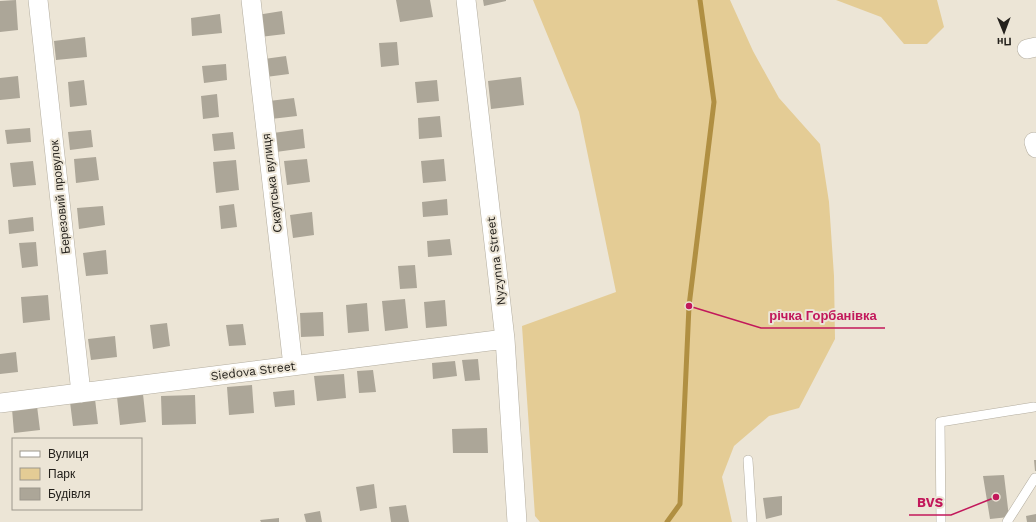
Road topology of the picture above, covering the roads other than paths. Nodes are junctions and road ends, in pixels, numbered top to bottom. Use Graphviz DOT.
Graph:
graph roads {
  1 [pos="38,0"];
  2 [pos="250,0"];
  3 [pos="466,0"];
  4 [pos="506,339"];
  5 [pos="293,366"];
  6 [pos="81,394"];
  7 [pos="0,403"];
  8 [pos="1034,407"];
  9 [pos="748,460"];
  10 [pos="1035,478"];
  11 [pos="517,522"];
  12 [pos="752,522"];
  13 [pos="942,522"];
  14 [pos="1007,522"];
  1 -- 6 [label="street, Березовий провулок"];
  2 -- 5 [label="street, Скаутська вулиця"];
  3 -- 4 [label="street, Nyzynna Street"];
  4 -- 5 [label="street, Siedova Street"];
  4 -- 11 [label="street, Nyzynna Street"];
  5 -- 6 [label="street, Siedova Street"];
  6 -- 7 [label="street, Siedova Street"];
  8 -- 13 [label="lane"];
  9 -- 12 [label="lane"];
  10 -- 14 [label="lane"];
}
